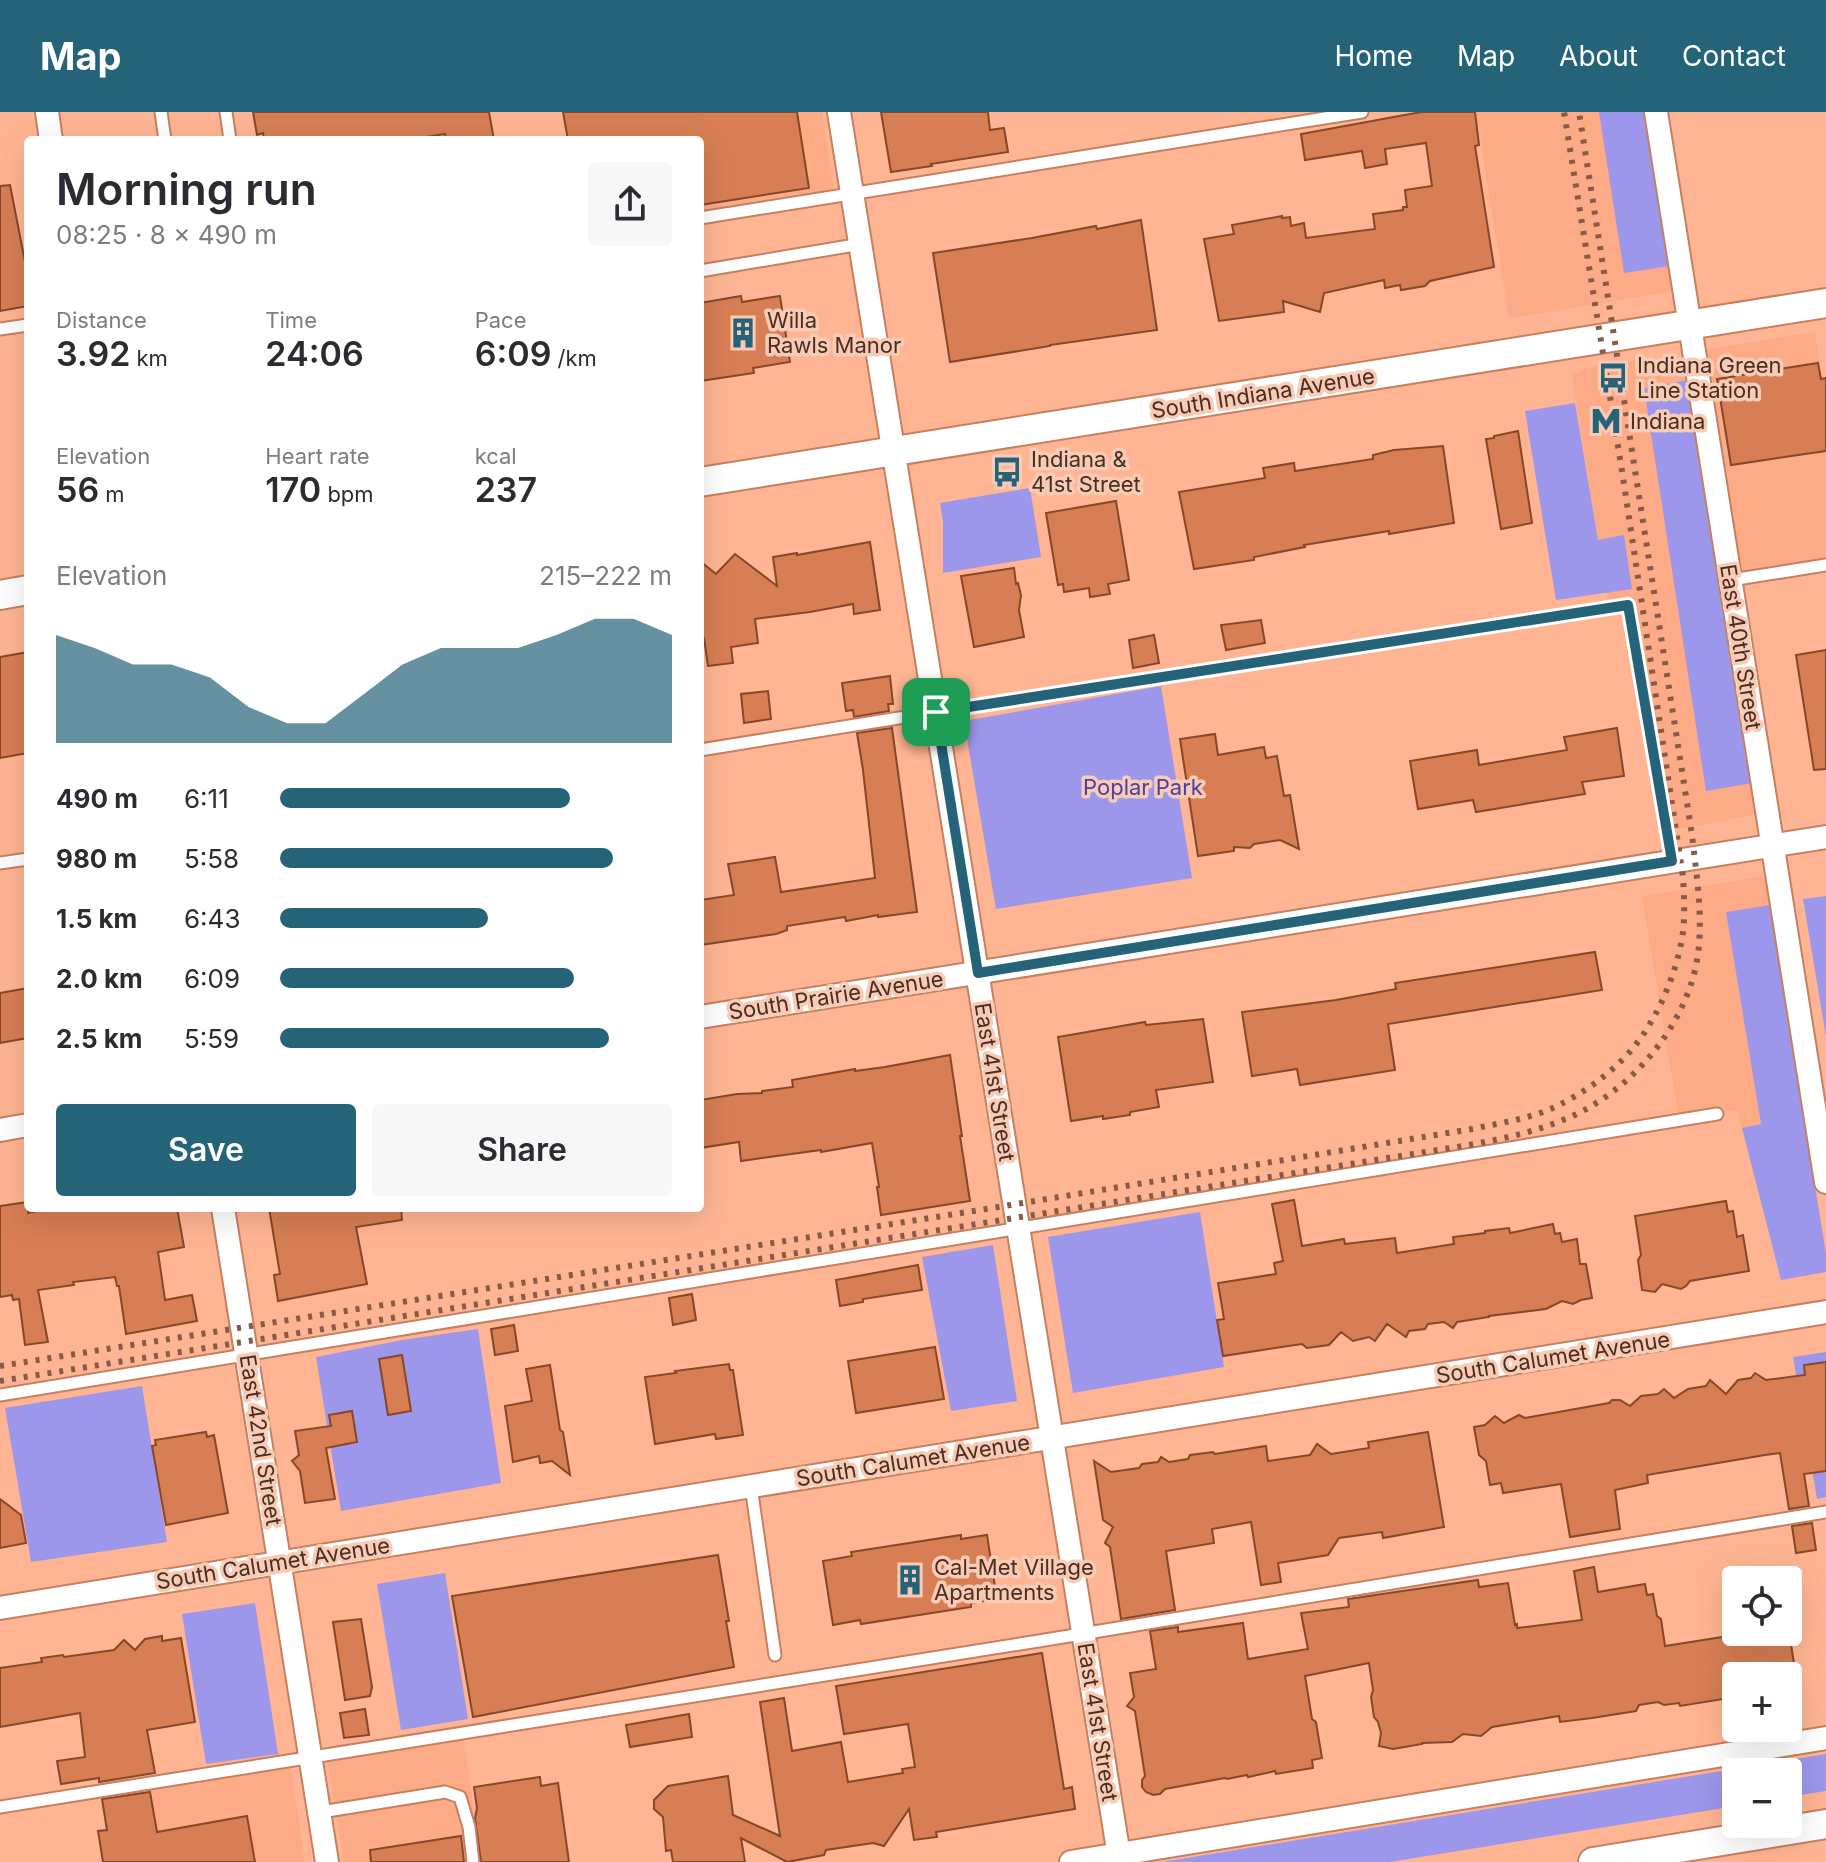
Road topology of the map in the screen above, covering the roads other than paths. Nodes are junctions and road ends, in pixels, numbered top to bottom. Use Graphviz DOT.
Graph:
graph roads {
  1 [pos="47,112"];
  2 [pos="161,112"];
  3 [pos="226,112"];
  4 [pos="839,112"];
  5 [pos="1362,112"];
  6 [pos="1656,112"];
  7 [pos="50,136"];
  8 [pos="164,136"];
  9 [pos="229,136"];
  10 [pos="852,194"];
  11 [pos="704,217"];
  12 [pos="861,244"];
  13 [pos="704,270"];
  14 [pos="1826,303"];
  15 [pos="1690,325"];
  16 [pos="24,326"];
  17 [pos="0,329"];
  18 [pos="894,452"];
  19 [pos="704,481"];
  20 [pos="1826,565"];
  21 [pos="1731,580"];
  22 [pos="24,591"];
  23 [pos="0,595"];
  24 [pos="936,712"];
  25 [pos="704,749"];
  26 [pos="1826,837"];
  27 [pos="1772,846"];
  28 [pos="24,860"];
  29 [pos="1672,861"];
  30 [pos="0,863"];
  31 [pos="978,973"];
  32 [pos="704,1016"];
  33 [pos="1820,1103"];
  34 [pos="1717,1114"];
  35 [pos="24,1126"];
  36 [pos="0,1130"];
  37 [pos="1826,1182"];
  38 [pos="224,1212"];
  39 [pos="1019,1227"];
  40 [pos="1826,1312"];
  41 [pos="247,1354"];
  42 [pos="0,1395"];
  43 [pos="1052,1438"];
  44 [pos="751,1486"];
  45 [pos="1826,1512"];
  46 [pos="280,1562"];
  47 [pos="0,1608"];
  48 [pos="1084,1634"];
  49 [pos="775,1655"];
  50 [pos="1826,1738"];
  51 [pos="312,1757"];
  52 [pos="0,1807"];
  53 [pos="321,1812"];
  54 [pos="1826,1824"];
  55 [pos="1119,1858"];
  56 [pos="327,1862"];
  57 [pos="473,1862"];
  58 [pos="1071,1862"];
  59 [pos="1593,1862"];
  1 -- 7 [label="street"];
  2 -- 8 [label="lane"];
  3 -- 9 [label="lane"];
  4 -- 10 [label="street, East 41st Street"];
  5 -- 10 [label="lane"];
  6 -- 15 [label="street, East 40th Street"];
  10 -- 11 [label="lane"];
  10 -- 12 [label="street, East 41st Street"];
  12 -- 13 [label="lane"];
  12 -- 18 [label="street, East 41st Street"];
  14 -- 15 [label="street, South Indiana Avenue"];
  15 -- 18 [label="street, South Indiana Avenue"];
  15 -- 21 [label="street, East 40th Street"];
  16 -- 17 [label="lane"];
  18 -- 19 [label="street, South Indiana Avenue"];
  18 -- 24 [label="street, East 41st Street"];
  20 -- 21 [label="lane"];
  21 -- 27 [label="street, East 40th Street"];
  22 -- 23 [label="street"];
  24 -- 25 [label="lane"];
  24 -- 29 [label="lane"];
  24 -- 31 [label="street, East 41st Street"];
  26 -- 27 [label="street, South Prairie Avenue"];
  27 -- 29 [label="street, South Prairie Avenue"];
  27 -- 33 [label="street, East 40th Street"];
  28 -- 30 [label="lane"];
  29 -- 31 [label="street, South Prairie Avenue"];
  31 -- 32 [label="street, South Prairie Avenue"];
  31 -- 39 [label="street, East 41st Street"];
  33 -- 37 [label="street, East 40th Street"];
  34 -- 39 [label="lane"];
  35 -- 36 [label="street"];
  38 -- 41 [label="street, East 42nd Street"];
  39 -- 41 [label="lane"];
  39 -- 43 [label="street, East 41st Street"];
  40 -- 43 [label="street, South Calumet Avenue"];
  41 -- 42 [label="lane"];
  41 -- 46 [label="street, East 42nd Street"];
  43 -- 44 [label="street, South Calumet Avenue"];
  43 -- 48 [label="street, East 41st Street"];
  44 -- 46 [label="street, South Calumet Avenue"];
  44 -- 49 [label="lane"];
  45 -- 48 [label="lane"];
  46 -- 47 [label="street, South Calumet Avenue"];
  46 -- 51 [label="street, East 42nd Street"];
  48 -- 51 [label="lane"];
  48 -- 55 [label="street, East 41st Street"];
  50 -- 55 [label="street"];
  51 -- 52 [label="lane"];
  51 -- 53 [label="street, East 42nd Street"];
  53 -- 56 [label="street, East 42nd Street"];
  53 -- 57 [label="lane"];
  54 -- 59 [label="street"];
  55 -- 58 [label="street"];
}
